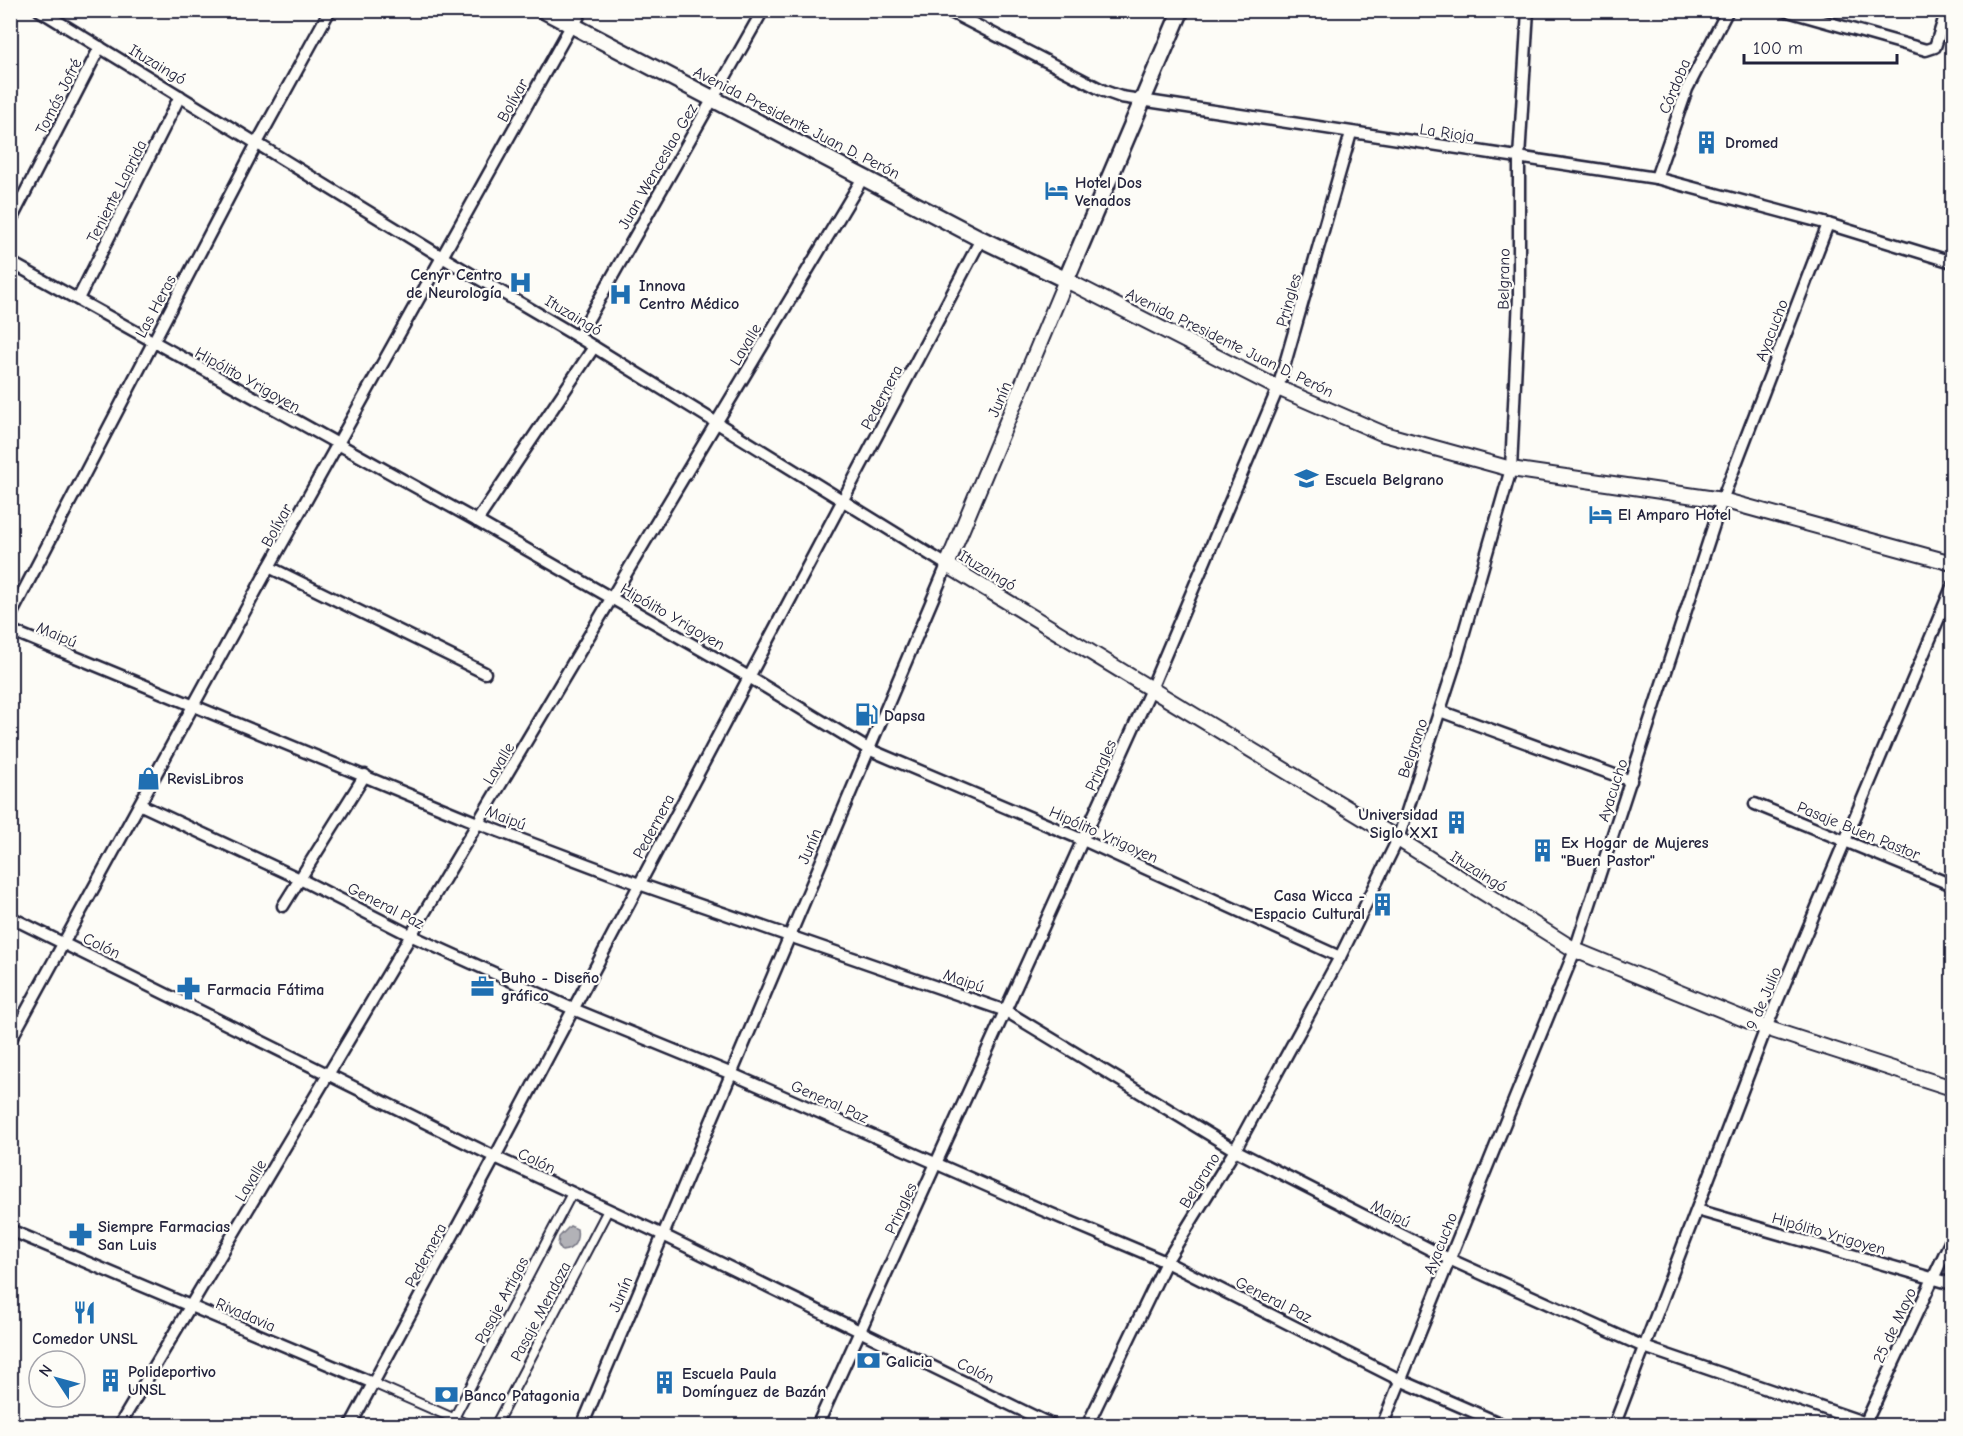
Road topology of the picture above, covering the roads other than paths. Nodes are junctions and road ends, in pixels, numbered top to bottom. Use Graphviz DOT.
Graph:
graph roads {
  1 [pos="39,10"];
  2 [pos="330,10"];
  3 [pos="543,10"];
  4 [pos="579,10"];
  5 [pos="763,10"];
  6 [pos="947,10"];
  7 [pos="1181,10"];
  8 [pos="1528,10"];
  9 [pos="1728,10"];
  10 [pos="1784,10"];
  11 [pos="964,14"];
  12 [pos="1953,15"];
  13 [pos="571,26"];
  14 [pos="100,48"];
  15 [pos="180,96"];
  16 [pos="713,99"];
  17 [pos="1144,101"];
  18 [pos="1351,133"];
  19 [pos="257,143"];
  20 [pos="1519,158"];
  21 [pos="864,176"];
  22 [pos="1656,178"];
  23 [pos="10,222"];
  24 [pos="1828,224"];
  25 [pos="981,239"];
  26 [pos="442,257"];
  27 [pos="10,262"];
  28 [pos="1953,262"];
  29 [pos="1066,280"];
  30 [pos="78,299"];
  31 [pos="578,336"];
  32 [pos="153,343"];
  33 [pos="594,347"];
  34 [pos="1278,388"];
  35 [pos="715,422"];
  36 [pos="338,445"];
  37 [pos="1511,469"];
  38 [pos="1722,500"];
  39 [pos="843,502"];
  40 [pos="477,521"];
  41 [pos="1953,563"];
  42 [pos="947,565"];
  43 [pos="269,567"];
  44 [pos="1953,587"];
  45 [pos="613,599"];
  46 [pos="10,617"];
  47 [pos="10,630"];
  48 [pos="484,673"];
  49 [pos="749,677"];
  50 [pos="1151,689"];
  51 [pos="192,707"];
  52 [pos="1440,711"];
  53 [pos="868,749"];
  54 [pos="365,775"];
  55 [pos="1630,781"];
  56 [pos="1755,804"];
  57 [pos="141,805"];
  58 [pos="480,824"];
  59 [pos="1398,839"];
  60 [pos="1083,840"];
  61 [pos="1846,841"];
  62 [pos="300,879"];
  63 [pos="639,884"];
  64 [pos="1953,885"];
  65 [pos="283,906"];
  66 [pos="10,917"];
  67 [pos="790,935"];
  68 [pos="412,936"];
  69 [pos="64,943"];
  70 [pos="1575,950"];
  71 [pos="1340,957"];
  72 [pos="573,1009"];
  73 [pos="1006,1011"];
  74 [pos="1766,1028"];
  75 [pos="10,1041"];
  76 [pos="332,1074"];
  77 [pos="732,1074"];
  78 [pos="1953,1088"];
  79 [pos="1235,1150"];
  80 [pos="495,1157"];
  81 [pos="937,1165"];
  82 [pos="572,1193"];
  83 [pos="608,1210"];
  84 [pos="1696,1210"];
  85 [pos="10,1230"];
  86 [pos="663,1235"];
  87 [pos="1953,1238"];
  88 [pos="1449,1259"];
  89 [pos="1166,1262"];
  90 [pos="1933,1278"];
  91 [pos="1953,1284"];
  92 [pos="190,1307"];
  93 [pos="860,1330"];
  94 [pos="1644,1347"];
  95 [pos="1400,1380"];
  96 [pos="373,1383"];
  97 [pos="454,1418"];
  98 [pos="1868,1424"];
  99 [pos="119,1425"];
  100 [pos="350,1425"];
  101 [pos="471,1425"];
  102 [pos="495,1425"];
  103 [pos="582,1425"];
  104 [pos="817,1425"];
  105 [pos="1054,1425"];
  106 [pos="1087,1425"];
  107 [pos="1382,1425"];
  108 [pos="1506,1425"];
  109 [pos="1614,1425"];
  1 -- 14 [label="street, Ituzaingó"];
  2 -- 19 [label="street, Las Heras"];
  3 -- 13 [label="main road, Avenida Presidente Juan D. Perón"];
  4 -- 13 [label="main road"];
  5 -- 16 [label="street, Juan Wenceslao Gez"];
  6 -- 11 [label="street, La Rioja"];
  7 -- 17 [label="main road"];
  8 -- 20 [label="street, Belgrano"];
  9 -- 22 [label="street, Córdoba"];
  10 -- 12 [label="street"];
  11 -- 17 [label="street, La Rioja"];
  13 -- 16 [label="main road, Avenida Presidente Juan D. Perón"];
  13 -- 26 [label="street, Bolívar"];
  14 -- 15 [label="street, Ituzaingó"];
  14 -- 23 [label="street, Tomás Jofré"];
  15 -- 19 [label="street, Ituzaingó"];
  15 -- 30 [label="street, Teniente Laprida"];
  16 -- 21 [label="main road, Avenida Presidente Juan D. Perón"];
  16 -- 31 [label="street, Juan Wenceslao Gez"];
  17 -- 18 [label="street, La Rioja"];
  17 -- 29 [label="main road"];
  18 -- 20 [label="street, La Rioja"];
  18 -- 34 [label="street, Pringles"];
  19 -- 26 [label="street, Ituzaingó"];
  19 -- 32 [label="street, Las Heras"];
  20 -- 22 [label="street, La Rioja"];
  20 -- 37 [label="street, Belgrano"];
  21 -- 25 [label="main road, Avenida Presidente Juan D. Perón"];
  21 -- 35 [label="street, Lavalle"];
  22 -- 24 [label="street, La Rioja"];
  24 -- 28 [label="street, La Rioja"];
  24 -- 38 [label="street, Ayacucho"];
  25 -- 29 [label="main road, Avenida Presidente Juan D. Perón"];
  25 -- 39 [label="street, Pedernera"];
  26 -- 31 [label="street, Ituzaingó"];
  26 -- 36 [label="street, Bolívar"];
  27 -- 30 [label="street, Hipólito Yrigoyen"];
  29 -- 34 [label="street, Avenida Presidente Juan D. Perón"];
  29 -- 42 [label="street, Junín"];
  30 -- 32 [label="street, Hipólito Yrigoyen"];
  31 -- 33 [label="street, Ituzaingó"];
  32 -- 36 [label="street, Hipólito Yrigoyen"];
  32 -- 46 [label="street, Las Heras"];
  33 -- 35 [label="street, Ituzaingó"];
  33 -- 40 [label="street"];
  34 -- 37 [label="street, Avenida Presidente Juan D. Perón"];
  34 -- 50 [label="street, Pringles"];
  35 -- 39 [label="street, Ituzaingó"];
  35 -- 45 [label="street, Lavalle"];
  36 -- 40 [label="street, Hipólito Yrigoyen"];
  36 -- 43 [label="street, Bolívar"];
  37 -- 38 [label="street, Avenida Presidente Juan D. Perón"];
  37 -- 52 [label="street, Belgrano"];
  38 -- 41 [label="street, Avenida Presidente Juan D. Perón"];
  38 -- 55 [label="street, Ayacucho"];
  39 -- 42 [label="street, Ituzaingó"];
  39 -- 49 [label="street, Pedernera"];
  40 -- 45 [label="street, Hipólito Yrigoyen"];
  42 -- 50 [label="street, Ituzaingó"];
  42 -- 53 [label="street, Junín"];
  43 -- 48 [label="street"];
  43 -- 51 [label="street, Bolívar"];
  44 -- 61 [label="street, 9 de Julio"];
  45 -- 49 [label="street, Hipólito Yrigoyen"];
  45 -- 58 [label="street, Lavalle"];
  47 -- 51 [label="street, Maipú"];
  49 -- 53 [label="street, Hipólito Yrigoyen"];
  49 -- 63 [label="street, Pedernera"];
  50 -- 59 [label="street, Ituzaingó"];
  50 -- 60 [label="street, Pringles"];
  51 -- 54 [label="street, Maipú"];
  51 -- 57 [label="street, Bolívar"];
  52 -- 55 [label="street"];
  52 -- 59 [label="street, Belgrano"];
  53 -- 60 [label="street, Hipólito Yrigoyen"];
  53 -- 67 [label="street, Junín"];
  54 -- 58 [label="street, Maipú"];
  54 -- 62 [label="street"];
  55 -- 70 [label="street, Ayacucho"];
  56 -- 61 [label="street, Pasaje Buen Pastor"];
  57 -- 62 [label="street, General Paz"];
  57 -- 69 [label="street, Bolívar"];
  58 -- 63 [label="street, Maipú"];
  58 -- 68 [label="street, Lavalle"];
  59 -- 70 [label="street, Ituzaingó"];
  59 -- 71 [label="street, Belgrano"];
  60 -- 71 [label="street, Hipólito Yrigoyen"];
  60 -- 73 [label="street, Pringles"];
  61 -- 64 [label="street, Pasaje Buen Pastor"];
  61 -- 74 [label="street, 9 de Julio"];
  62 -- 65 [label="street"];
  62 -- 68 [label="street, General Paz"];
  63 -- 67 [label="street, Maipú"];
  63 -- 72 [label="street, Pedernera"];
  66 -- 69 [label="street, Colón"];
  67 -- 73 [label="street, Maipú"];
  67 -- 77 [label="street, Junín"];
  68 -- 72 [label="street, General Paz"];
  68 -- 76 [label="street, Lavalle"];
  69 -- 75 [label="street, Bolívar"];
  69 -- 76 [label="street, Colón"];
  70 -- 74 [label="street, Ituzaingó"];
  70 -- 88 [label="street, Ayacucho"];
  71 -- 79 [label="street, Belgrano"];
  72 -- 77 [label="street, General Paz"];
  72 -- 80 [label="street, Pedernera"];
  73 -- 79 [label="street, Maipú"];
  73 -- 81 [label="street, Pringles"];
  74 -- 78 [label="street, Ituzaingó"];
  74 -- 84 [label="street, 9 de Julio"];
  76 -- 80 [label="street, Colón"];
  76 -- 92 [label="street, Lavalle"];
  77 -- 81 [label="street, General Paz"];
  77 -- 86 [label="street, Junín"];
  79 -- 88 [label="street, Maipú"];
  79 -- 89 [label="street, Belgrano"];
  80 -- 82 [label="street, Colón"];
  80 -- 96 [label="street, Pedernera"];
  81 -- 89 [label="street, General Paz"];
  81 -- 93 [label="street, Pringles"];
  82 -- 83 [label="street, Colón"];
  82 -- 97 [label="street, Pasaje Artigas"];
  83 -- 86 [label="street, Colón"];
  83 -- 102 [label="street, Pasaje Mendoza"];
  84 -- 90 [label="street, Hipólito Yrigoyen"];
  84 -- 94 [label="street, 9 de Julio"];
  85 -- 92 [label="street, Rivadavia"];
  86 -- 93 [label="street, Colón"];
  86 -- 103 [label="street, Junín"];
  87 -- 90 [label="street, 25 de Mayo"];
  88 -- 94 [label="street, Maipú"];
  88 -- 95 [label="street, Ayacucho"];
  89 -- 95 [label="street, General Paz"];
  89 -- 106 [label="street, Belgrano"];
  90 -- 91 [label="street, Hipólito Yrigoyen"];
  90 -- 98 [label="street, 25 de Mayo"];
  92 -- 96 [label="street, Rivadavia"];
  92 -- 99 [label="street, Lavalle"];
  93 -- 104 [label="street, Pringles"];
  93 -- 105 [label="street, Colón"];
  94 -- 98 [label="street, Maipú"];
  94 -- 109 [label="street, 9 de Julio"];
  95 -- 107 [label="street, Ayacucho"];
  95 -- 108 [label="street, General Paz"];
  96 -- 97 [label="street, Rivadavia"];
  96 -- 100 [label="street, Pedernera"];
  97 -- 101 [label="street, Rivadavia"];
}
